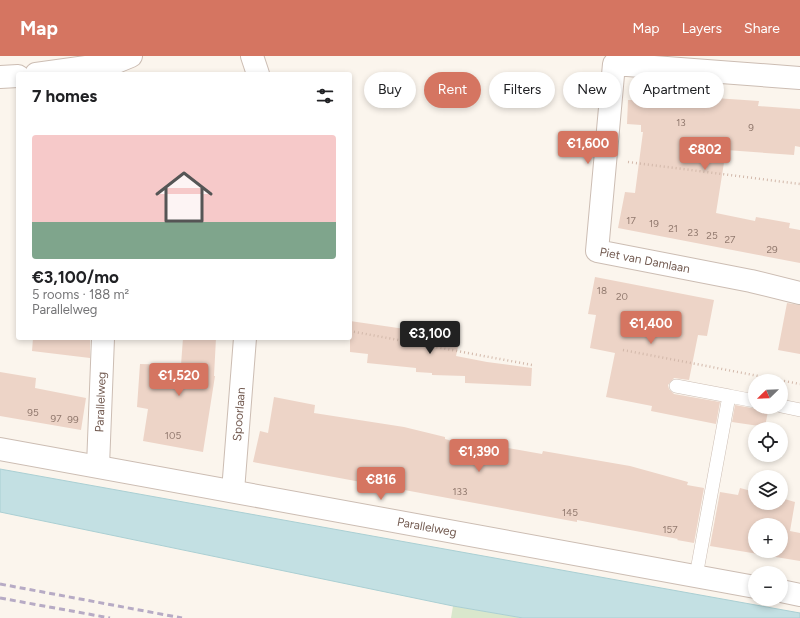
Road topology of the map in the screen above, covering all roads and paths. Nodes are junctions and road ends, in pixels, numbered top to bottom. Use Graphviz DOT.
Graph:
graph roads {
  1 [pos="131,56"];
  2 [pos="252,56"];
  3 [pos="50,72"];
  4 [pos="257,72"];
  5 [pos="16,76"];
  6 [pos="0,77"];
  7 [pos="800,78"];
  8 [pos="606,159"];
  9 [pos="800,184"];
  10 [pos="800,293"];
  11 [pos="352,331"];
  12 [pos="103,340"];
  13 [pos="245,340"];
  14 [pos="623,350"];
  15 [pos="532,365"];
  16 [pos="800,384"];
  17 [pos="676,386"];
  18 [pos="729,396"];
  19 [pos="748,400"];
  20 [pos="788,407"];
  21 [pos="800,410"];
  22 [pos="0,449"];
  23 [pos="98,466"];
  24 [pos="233,491"];
  25 [pos="696,576"];
  26 [pos="748,586"];
  27 [pos="788,593"];
  28 [pos="800,595"];
  1 -- 3 [label="street"];
  2 -- 4 [label="street"];
  5 -- 6 [label="street"];
  7 -- 8 [label="street, Piet van Damlaan"];
  8 -- 9 [label="path"];
  8 -- 10 [label="street, Piet van Damlaan"];
  11 -- 15 [label="path"];
  12 -- 23 [label="street, Parallelweg"];
  13 -- 24 [label="street, Spoorlaan"];
  14 -- 16 [label="path"];
  17 -- 18 [label="lane"];
  18 -- 19 [label="lane"];
  18 -- 25 [label="lane"];
  20 -- 21 [label="lane"];
  22 -- 23 [label="street, Parallelweg"];
  23 -- 24 [label="street, Parallelweg"];
  24 -- 25 [label="street, Parallelweg"];
  25 -- 26 [label="street, Parallelweg"];
  27 -- 28 [label="street"];
}
